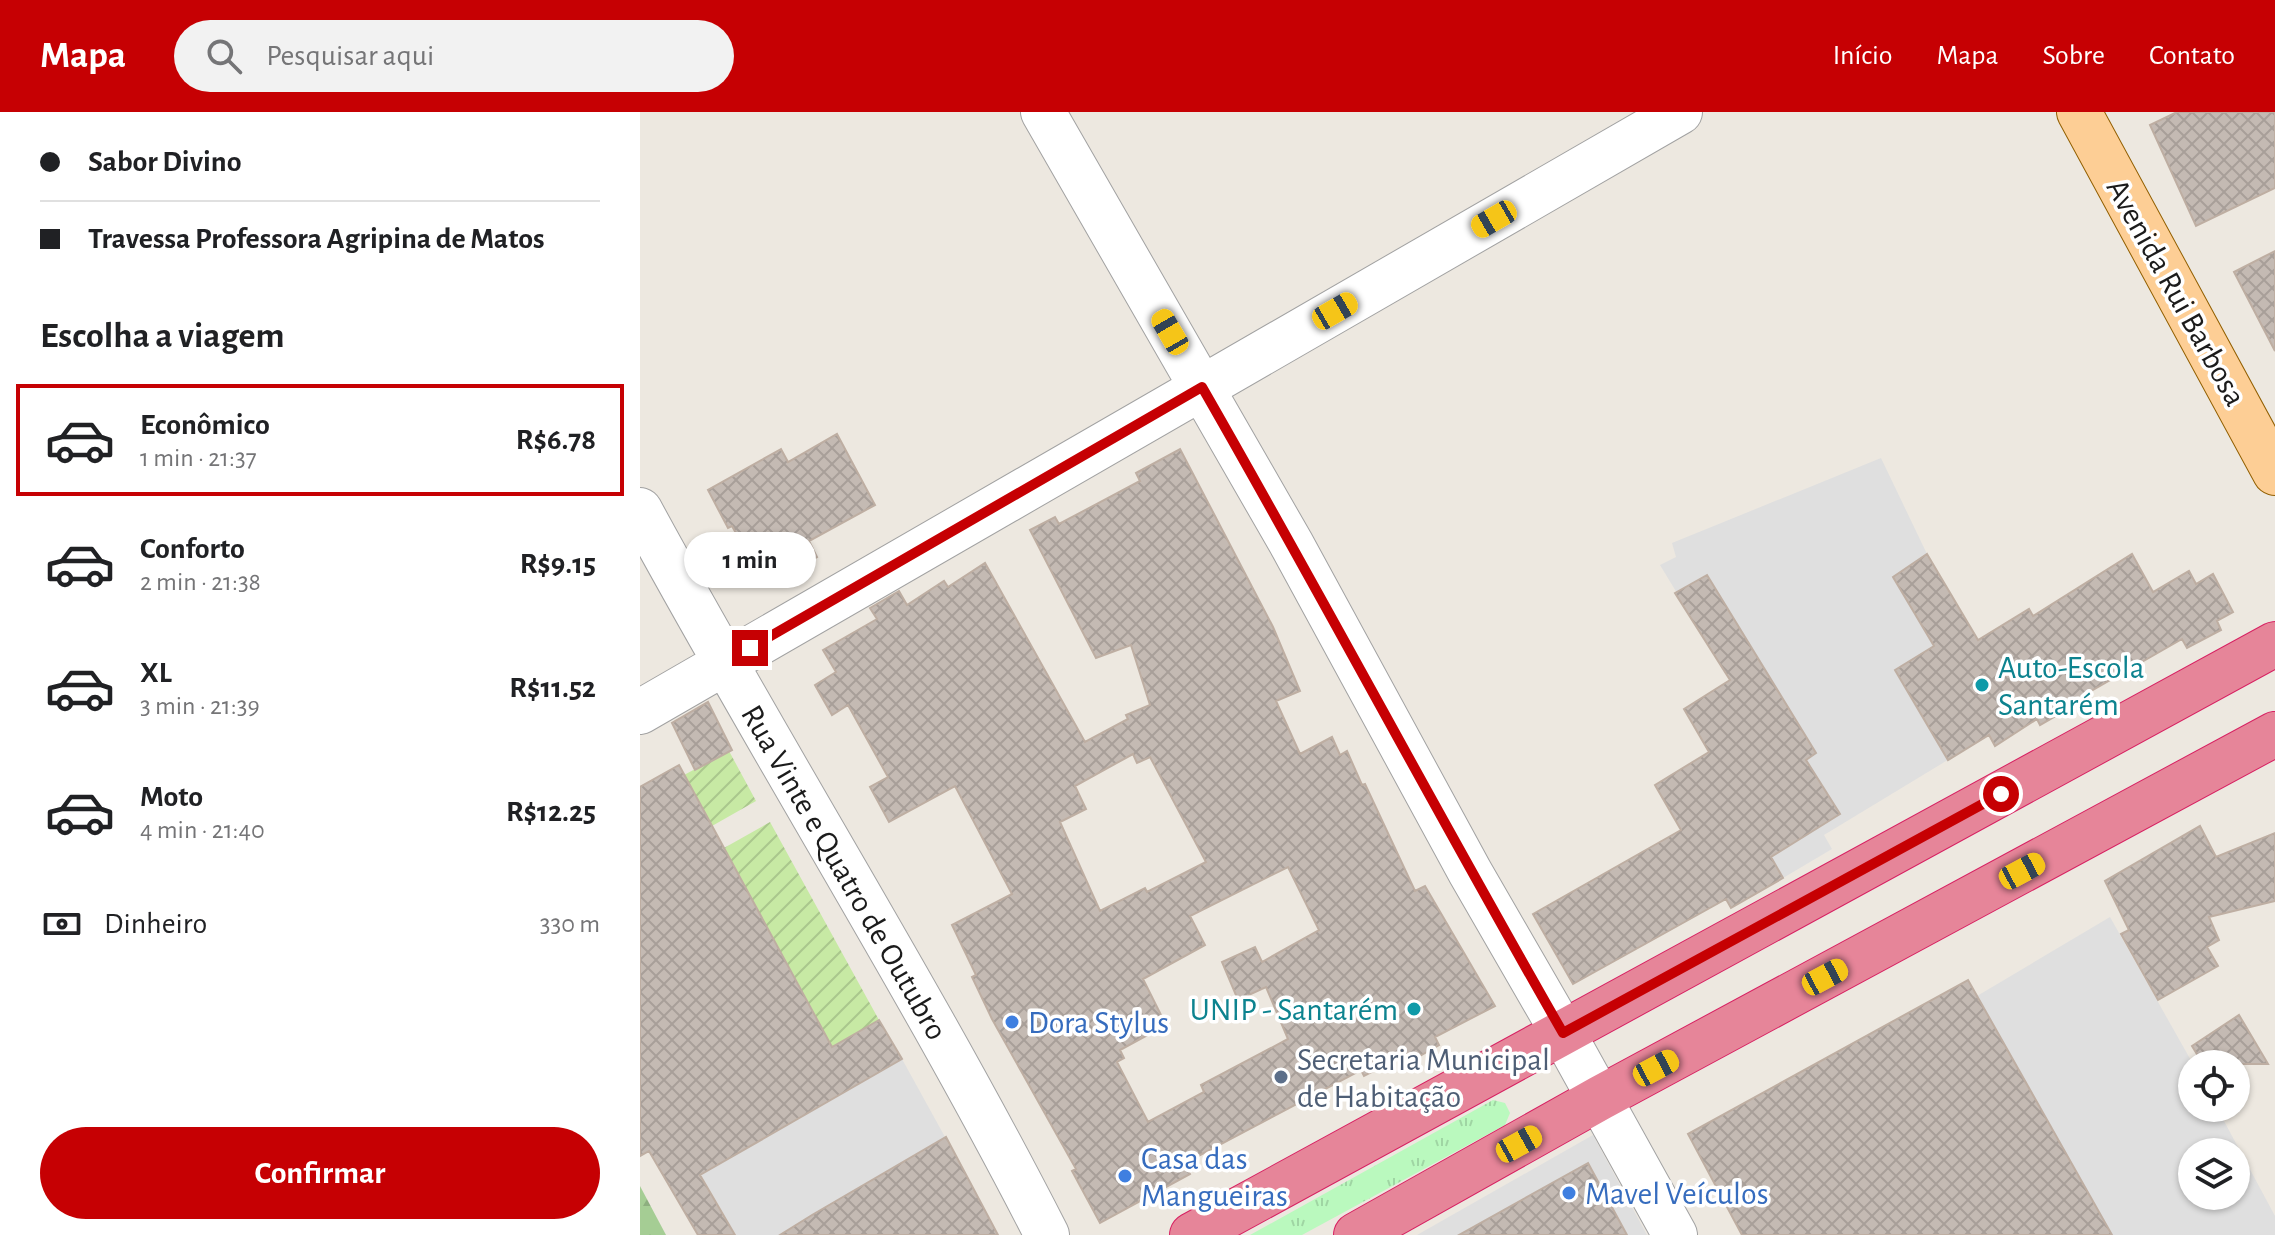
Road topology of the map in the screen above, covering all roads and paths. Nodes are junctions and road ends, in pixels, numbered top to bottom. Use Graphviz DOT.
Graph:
graph roads {
  1 [pos="1043,112"];
  2 [pos="1680,112"];
  3 [pos="2079,112"];
  4 [pos="1202,387"];
  5 [pos="2275,473"];
  6 [pos="640,510"];
  7 [pos="2275,644"];
  8 [pos="723,663"];
  9 [pos="640,712"];
  10 [pos="2275,734"];
  11 [pos="1563,1033"];
  12 [pos="1600,1098"];
  13 [pos="1047,1235"];
  14 [pos="1192,1235"];
  15 [pos="1356,1235"];
  16 [pos="1675,1235"];
  1 -- 4 [label="street"];
  2 -- 4 [label="street"];
  3 -- 5 [label="main road, Avenida Rui Barbosa"];
  4 -- 8 [label="street"];
  4 -- 11 [label="street"];
  6 -- 8 [label="street, Rua Vinte e Quatro de Outubro"];
  7 -- 11 [label="highway"];
  8 -- 9 [label="street"];
  8 -- 13 [label="street, Rua Vinte e Quatro de Outubro"];
  10 -- 12 [label="highway"];
  11 -- 12 [label="street"];
  11 -- 14 [label="highway"];
  12 -- 15 [label="highway"];
  12 -- 16 [label="street"];
}
